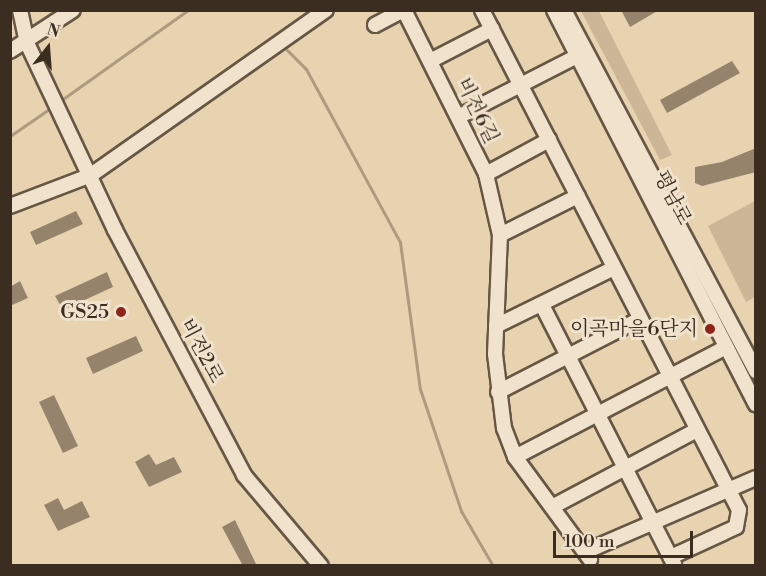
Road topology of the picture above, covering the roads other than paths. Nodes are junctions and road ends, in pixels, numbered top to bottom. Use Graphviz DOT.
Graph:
graph roads {
  1 [pos="20,10"];
  2 [pos="73,10"];
  3 [pos="326,10"];
  4 [pos="403,10"];
  5 [pos="482,10"];
  6 [pos="554,10"];
  7 [pos="564,10"];
  8 [pos="375,25"];
  9 [pos="492,29"];
  10 [pos="27,43"];
  11 [pos="10,51"];
  12 [pos="581,54"];
  13 [pos="430,61"];
  14 [pos="520,84"];
  15 [pos="460,116"];
  16 [pos="549,140"];
  17 [pos="486,174"];
  18 [pos="91,175"];
  19 [pos="578,196"];
  20 [pos="10,206"];
  21 [pos="500,235"];
  22 [pos="614,268"];
  23 [pos="542,305"];
  24 [pos="640,319"];
  25 [pos="496,326"];
  26 [pos="726,346"];
  27 [pos="568,356"];
  28 [pos="756,372"];
  29 [pos="670,377"];
  30 [pos="498,392"];
  31 [pos="756,404"];
  32 [pos="598,414"];
  33 [pos="697,430"];
  34 [pos="515,457"];
  35 [pos="625,468"];
  36 [pos="756,478"];
  37 [pos="728,489"];
  38 [pos="552,507"];
  39 [pos="653,522"];
  40 [pos="673,561"];
  41 [pos="321,566"];
  1 -- 10 [label="street"];
  2 -- 10 [label="street"];
  3 -- 18 [label="street"];
  4 -- 8 [label="street"];
  4 -- 13 [label="street, 비전6길"];
  5 -- 9 [label="street"];
  6 -- 12 [label="street, 평남로"];
  7 -- 12 [label="street"];
  9 -- 13 [label="street"];
  9 -- 14 [label="street"];
  10 -- 11 [label="street"];
  10 -- 18 [label="street, 비전2로"];
  12 -- 14 [label="street"];
  12 -- 26 [label="street, 평남로"];
  12 -- 28 [label="street"];
  13 -- 15 [label="street, 비전6길"];
  14 -- 15 [label="street"];
  14 -- 16 [label="street"];
  15 -- 17 [label="street, 비전6길"];
  16 -- 17 [label="street"];
  16 -- 19 [label="street"];
  17 -- 21 [label="street, 비전6길"];
  18 -- 20 [label="street"];
  18 -- 41 [label="street, 비전2로"];
  19 -- 21 [label="street"];
  19 -- 22 [label="street"];
  21 -- 25 [label="street, 비전6길"];
  22 -- 23 [label="street"];
  22 -- 24 [label="street"];
  23 -- 25 [label="street"];
  23 -- 27 [label="street"];
  24 -- 27 [label="street"];
  24 -- 29 [label="street"];
  25 -- 30 [label="street, 비전6길"];
  26 -- 29 [label="street"];
  26 -- 31 [label="street, 평남로"];
  27 -- 30 [label="street"];
  27 -- 32 [label="street"];
  29 -- 32 [label="street"];
  29 -- 33 [label="street"];
  30 -- 34 [label="street, 비전6길"];
  32 -- 34 [label="street"];
  32 -- 35 [label="street"];
  33 -- 35 [label="street"];
  33 -- 37 [label="street"];
  34 -- 38 [label="street, 비전6길"];
  35 -- 38 [label="street"];
  35 -- 39 [label="street"];
  36 -- 37 [label="street, 비전6길"];
  37 -- 39 [label="street, 비전6길"];
  37 -- 40 [label="street"];
  38 -- 39 [label="street, 비전6길"];
  39 -- 40 [label="street"];
}
